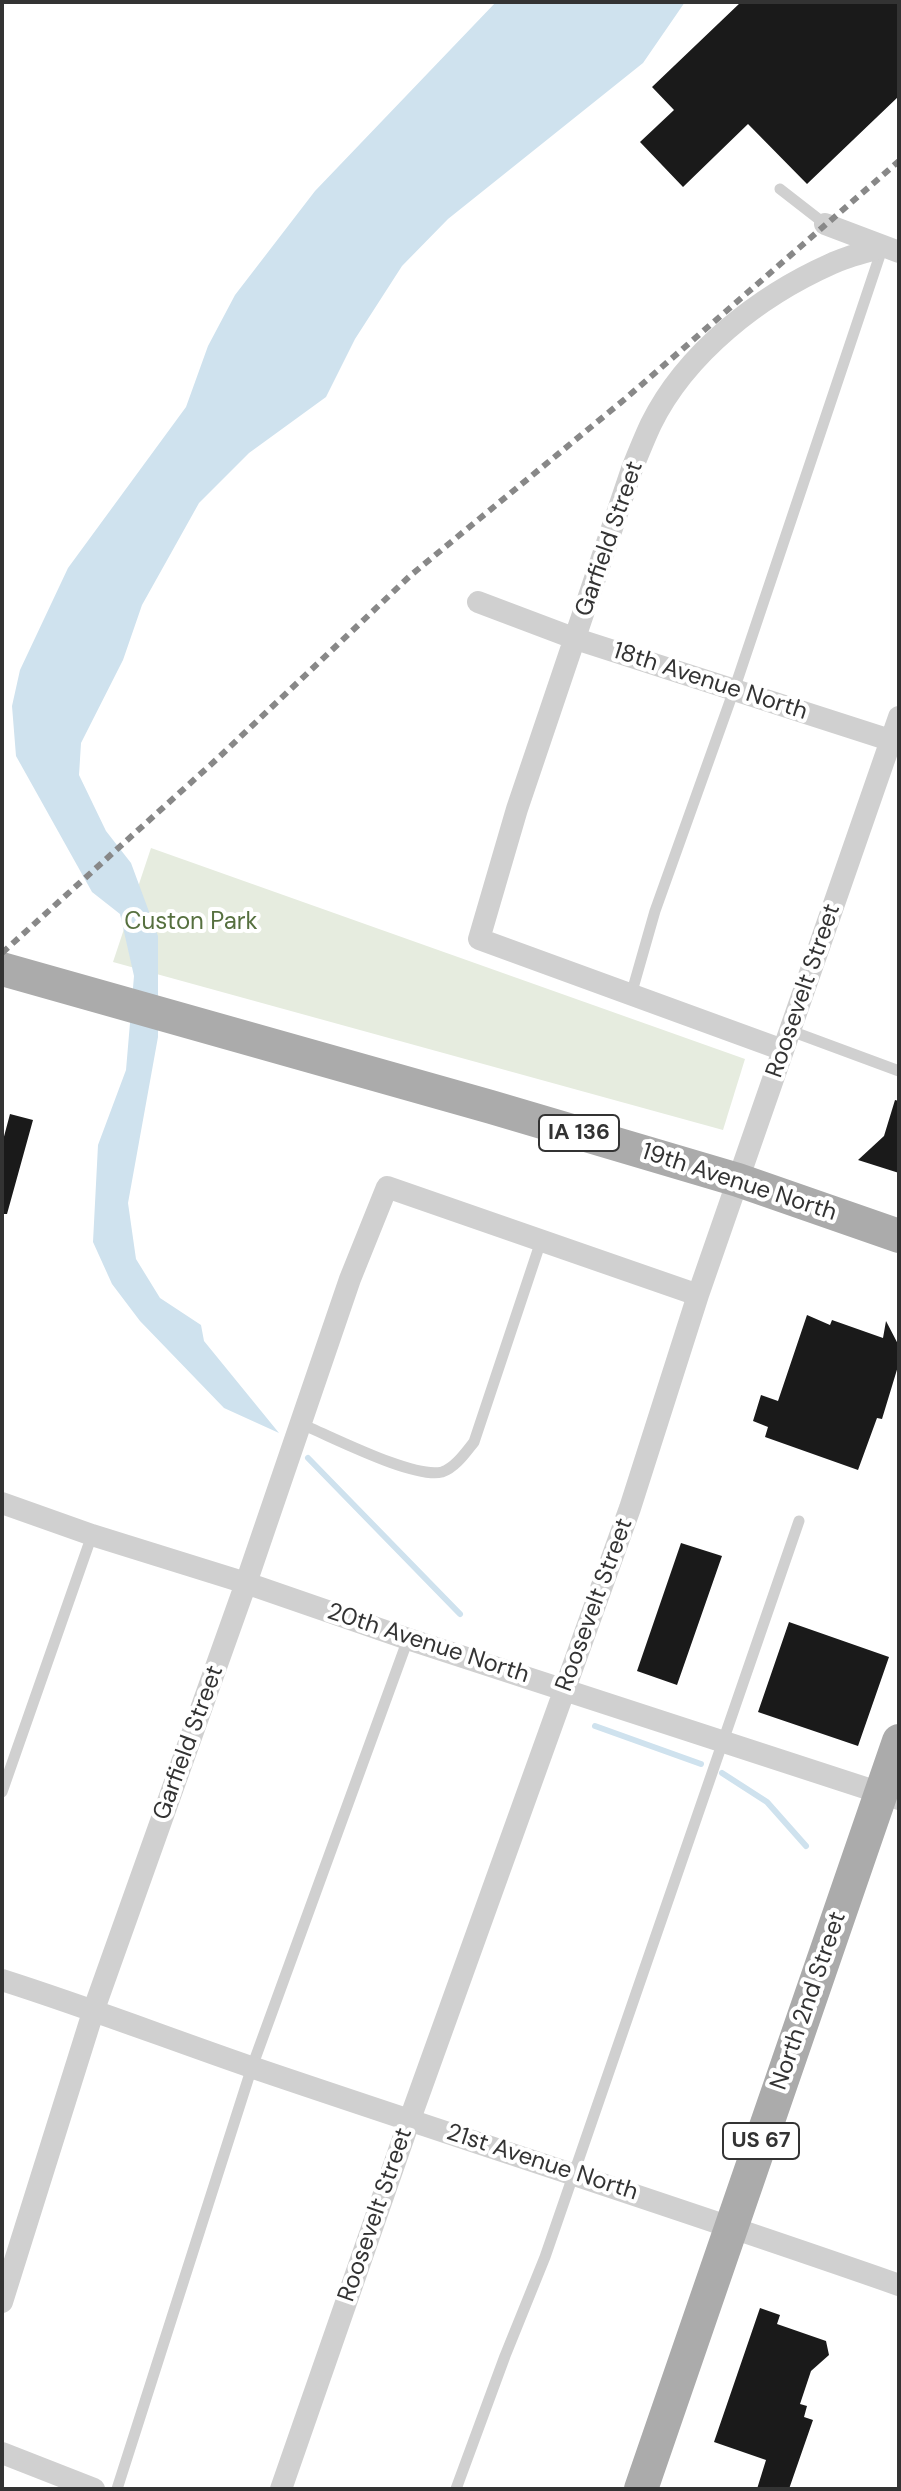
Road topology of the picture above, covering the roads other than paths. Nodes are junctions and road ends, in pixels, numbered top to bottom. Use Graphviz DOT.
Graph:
graph roads {
  1 [pos="780,189"];
  2 [pos="825,224"];
  3 [pos="891,250"];
  4 [pos="478,602"];
  5 [pos="576,639"];
  6 [pos="734,690"];
  7 [pos="899,717"];
  8 [pos="895,742"];
  9 [pos="2,969"];
  10 [pos="631,995"];
  11 [pos="787,1040"];
  12 [pos="899,1071"];
  13 [pos="738,1180"];
  14 [pos="899,1236"];
  15 [pos="541,1241"];
  16 [pos="698,1295"];
  17 [pos="301,1424"];
  18 [pos="2,1503"];
  19 [pos="799,1521"];
  20 [pos="92,1535"];
  21 [pos="246,1583"];
  22 [pos="408,1639"];
  23 [pos="565,1689"];
  24 [pos="722,1740"];
  25 [pos="899,1741"];
  26 [pos="2,1792"];
  27 [pos="890,1796"];
  28 [pos="2,1980"];
  29 [pos="94,2009"];
  30 [pos="252,2067"];
  31 [pos="410,2119"];
  32 [pos="574,2174"];
  33 [pos="732,2226"];
  34 [pos="899,2285"];
  35 [pos="2,2302"];
  36 [pos="2,2453"];
  37 [pos="94,2489"];
  38 [pos="117,2489"];
  39 [pos="281,2489"];
  40 [pos="456,2489"];
  41 [pos="641,2489"];
  1 -- 2 [label="lane"];
  2 -- 3 [label="street"];
  3 -- 5 [label="street, Garfield Street"];
  3 -- 6 [label="lane"];
  4 -- 5 [label="street, 18th Avenue North"];
  5 -- 6 [label="street, 18th Avenue North"];
  5 -- 10 [label="street, Garfield Street"];
  6 -- 8 [label="street, 18th Avenue North"];
  6 -- 10 [label="lane"];
  7 -- 8 [label="street, Roosevelt Street"];
  8 -- 11 [label="street, Roosevelt Street"];
  9 -- 13 [label="main road, 19th Avenue North / IA 136"];
  10 -- 11 [label="street"];
  11 -- 12 [label="lane"];
  11 -- 13 [label="street, Roosevelt Street"];
  13 -- 14 [label="main road, 19th Avenue North / IA 136"];
  13 -- 16 [label="street, Roosevelt Street"];
  15 -- 16 [label="street"];
  15 -- 17 [label="lane"];
  15 -- 17 [label="street, Garfield Street"];
  16 -- 23 [label="street, Roosevelt Street"];
  17 -- 21 [label="street, Garfield Street"];
  18 -- 20 [label="street, 20th Avenue North"];
  19 -- 24 [label="lane"];
  20 -- 21 [label="street, 20th Avenue North"];
  20 -- 26 [label="lane"];
  21 -- 22 [label="street, 20th Avenue North"];
  21 -- 29 [label="street, Garfield Street"];
  22 -- 23 [label="street, 20th Avenue North"];
  22 -- 30 [label="lane"];
  23 -- 24 [label="street, 20th Avenue North"];
  23 -- 31 [label="street, Roosevelt Street"];
  24 -- 27 [label="street, 20th Avenue North"];
  24 -- 32 [label="lane"];
  25 -- 27 [label="main road, North 2nd Street / US 67"];
  27 -- 33 [label="main road, North 2nd Street / US 67"];
  28 -- 29 [label="street, 21st Avenue North"];
  29 -- 30 [label="street, 21st Avenue North"];
  29 -- 35 [label="street, Garfield Street"];
  30 -- 31 [label="street, 21st Avenue North"];
  30 -- 38 [label="lane"];
  31 -- 32 [label="street, 21st Avenue North"];
  31 -- 39 [label="street, Roosevelt Street"];
  32 -- 33 [label="street, 21st Avenue North"];
  32 -- 40 [label="lane"];
  33 -- 34 [label="street, 21st Avenue North"];
  33 -- 41 [label="main road, North 2nd Street / US 67"];
  36 -- 37 [label="street"];
}
